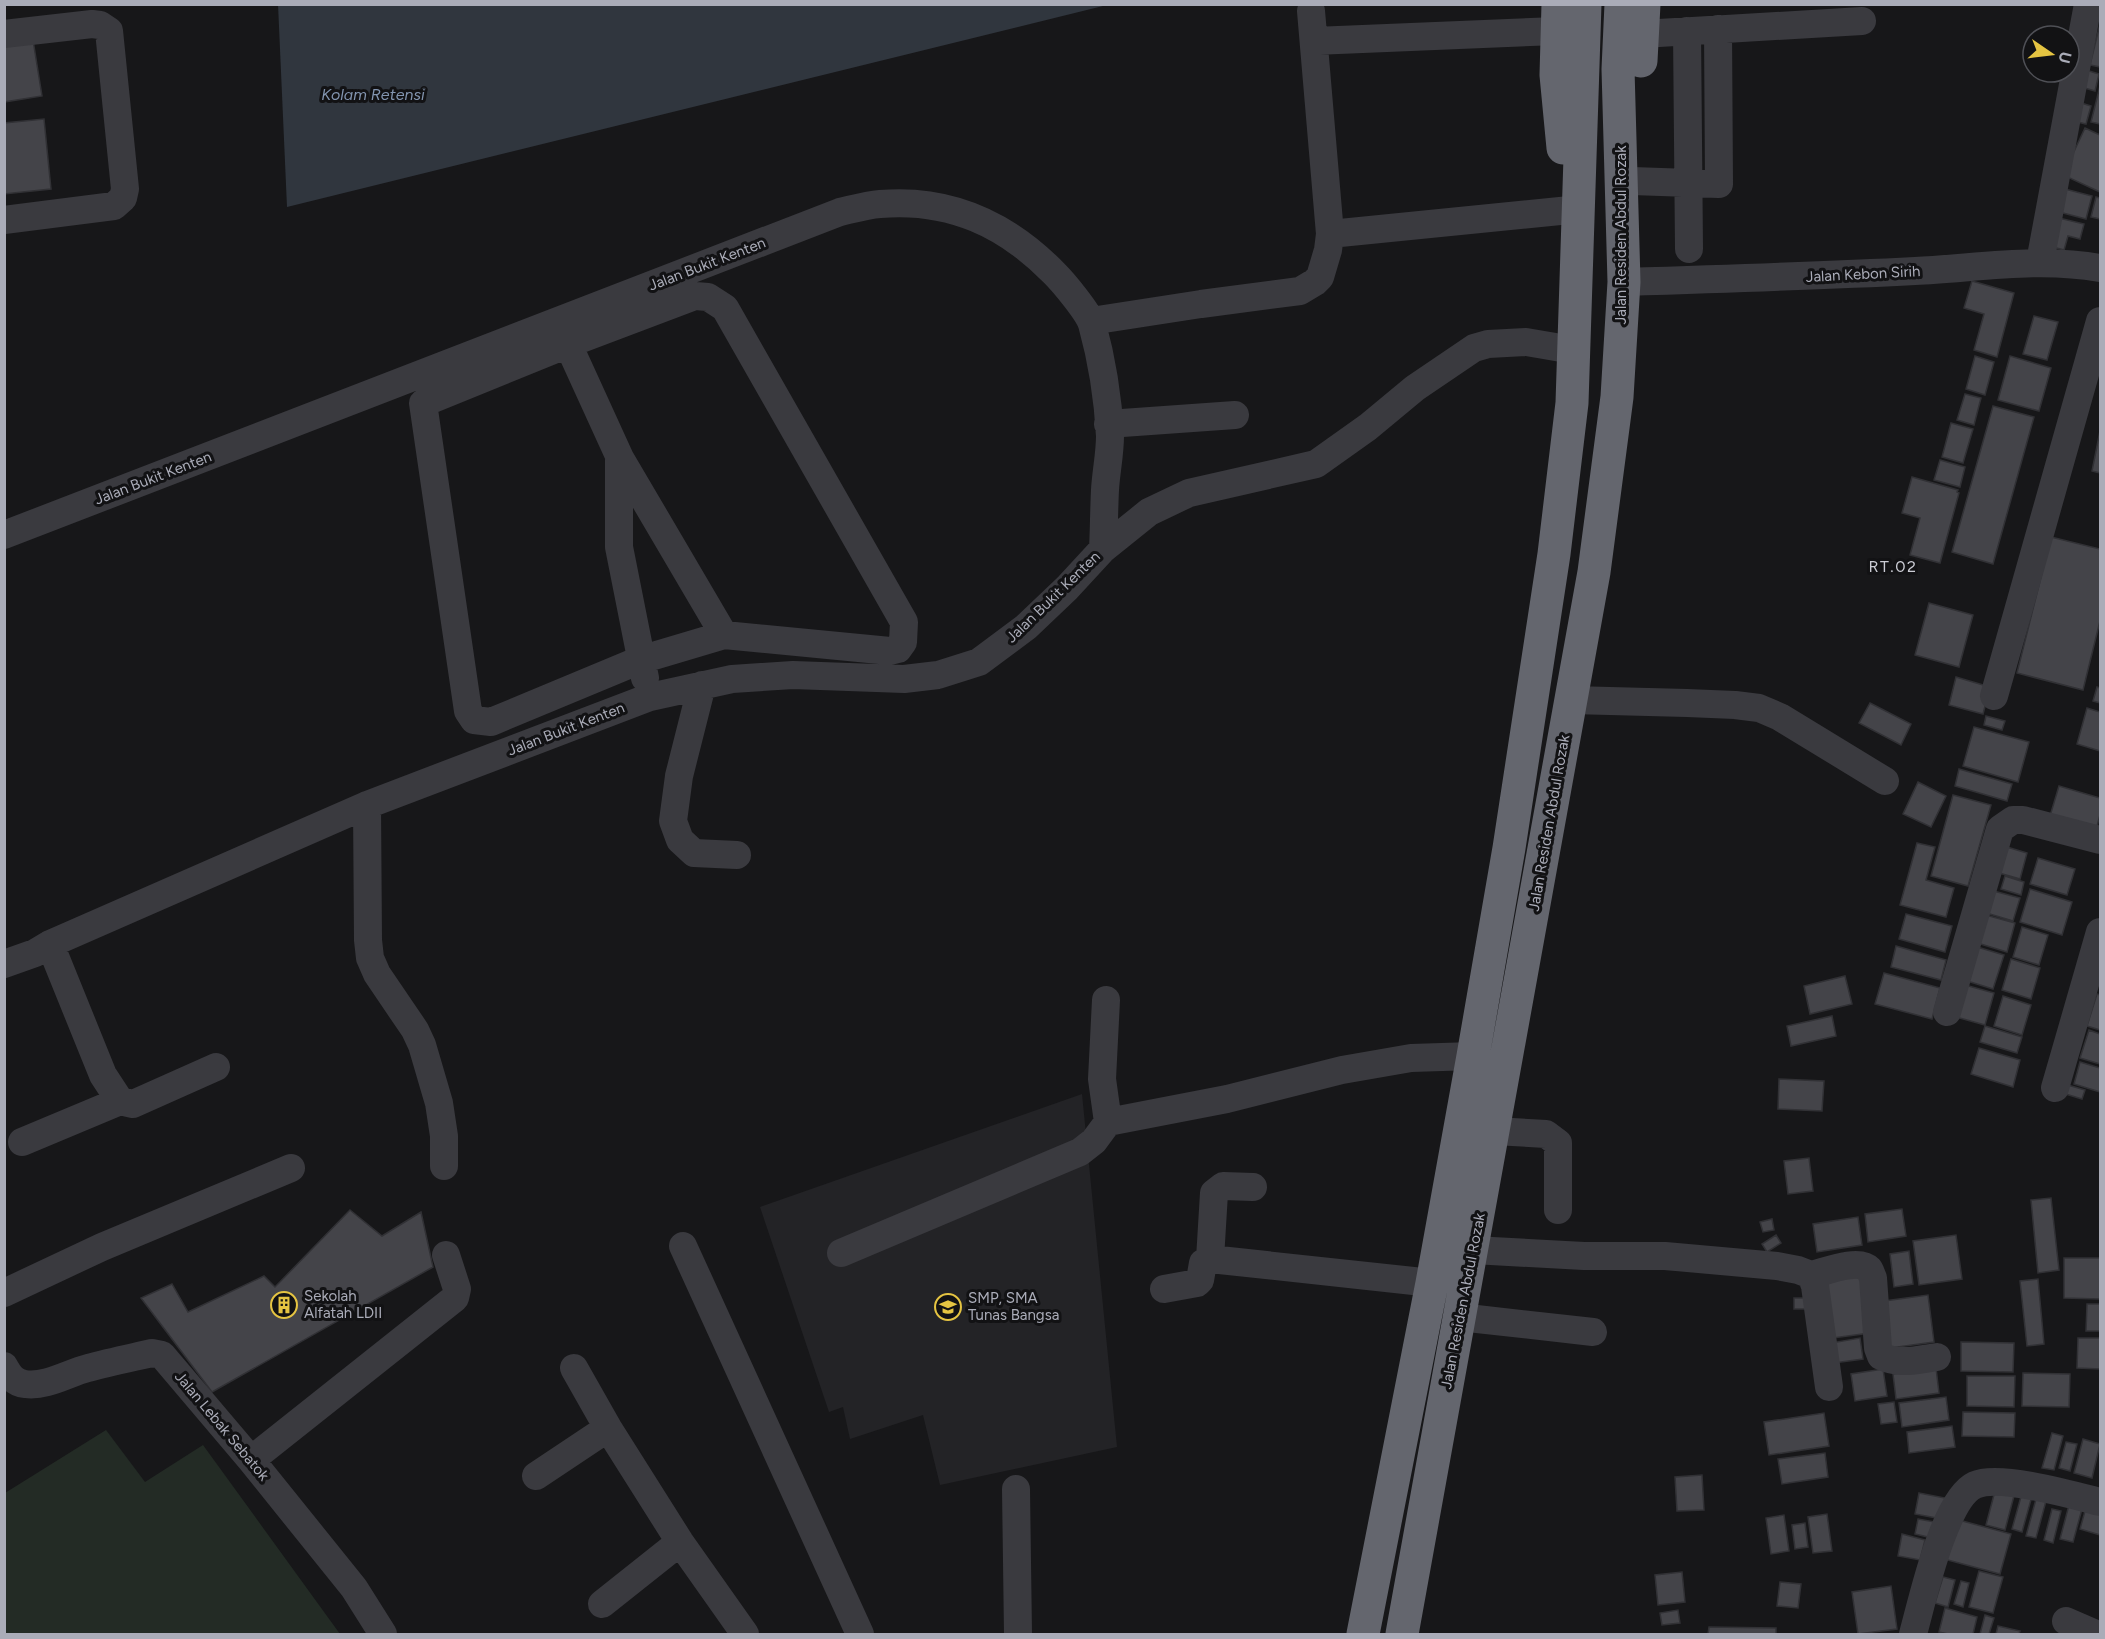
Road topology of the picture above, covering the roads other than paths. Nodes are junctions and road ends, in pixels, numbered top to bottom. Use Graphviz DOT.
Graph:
graph roads {
  1 [pos="1585,4"];
  2 [pos="1621,4"];
  3 [pos="2088,4"];
  4 [pos="1311,11"];
  5 [pos="1558,18"];
  6 [pos="1643,19"];
  7 [pos="1862,21"];
  8 [pos="1718,29"];
  9 [pos="1687,31"];
  10 [pos="4,34"];
  11 [pos="1314,41"];
  12 [pos="1632,181"];
  13 [pos="1688,184"];
  14 [pos="1570,210"];
  15 [pos="4,220"];
  16 [pos="1330,234"];
  17 [pos="1689,249"];
  18 [pos="2040,262"];
  19 [pos="1576,263"];
  20 [pos="1624,267"];
  21 [pos="2100,268"];
  22 [pos="1091,321"];
  23 [pos="2100,321"];
  24 [pos="564,332"];
  25 [pos="1573,350"];
  26 [pos="1235,415"];
  27 [pos="1108,424"];
  28 [pos="620,458"];
  29 [pos="4,535"];
  30 [pos="1103,549"];
  31 [pos="724,635"];
  32 [pos="640,660"];
  33 [pos="702,685"];
  34 [pos="1994,696"];
  35 [pos="650,697"];
  36 [pos="1571,700"];
  37 [pos="1885,781"];
  38 [pos="367,805"];
  39 [pos="2100,840"];
  40 [pos="737,855"];
  41 [pos="2100,932"];
  42 [pos="50,944"];
  43 [pos="4,964"];
  44 [pos="1106,1000"];
  45 [pos="1947,1012"];
  46 [pos="1473,1056"];
  47 [pos="216,1067"];
  48 [pos="2055,1088"];
  49 [pos="120,1101"];
  50 [pos="1108,1122"];
  51 [pos="1494,1131"];
  52 [pos="22,1142"];
  53 [pos="444,1166"];
  54 [pos="291,1168"];
  55 [pos="1253,1187"];
  56 [pos="1558,1210"];
  57 [pos="683,1246"];
  58 [pos="1473,1250"];
  59 [pos="841,1253"];
  60 [pos="446,1255"];
  61 [pos="1210,1259"];
  62 [pos="1811,1275"];
  63 [pos="1432,1283"];
  64 [pos="1164,1289"];
  65 [pos="4,1293"];
  66 [pos="1459,1317"];
  67 [pos="1593,1332"];
  68 [pos="1937,1357"];
  69 [pos="4,1366"];
  70 [pos="574,1368"];
  71 [pos="1829,1387"];
  72 [pos="608,1428"];
  73 [pos="251,1460"];
  74 [pos="537,1476"];
  75 [pos="1016,1489"];
  76 [pos="2100,1502"];
  77 [pos="680,1542"];
  78 [pos="602,1604"];
  79 [pos="2066,1621"];
  80 [pos="383,1635"];
  81 [pos="745,1635"];
  82 [pos="860,1635"];
  83 [pos="1018,1635"];
  84 [pos="1363,1635"];
  85 [pos="1402,1635"];
  86 [pos="1913,1635"];
  87 [pos="2096,1635"];
  1 -- 19 [label="highway"];
  2 -- 20 [label="highway, Jalan Residen Abdul Rozak"];
  3 -- 18 [label="street"];
  4 -- 11 [label="street"];
  5 -- 11 [label="street"];
  5 -- 14 [label="highway"];
  6 -- 9 [label="street"];
  6 -- 12 [label="highway"];
  7 -- 8 [label="street"];
  8 -- 9 [label="street"];
  8 -- 13 [label="street"];
  9 -- 13 [label="street"];
  10 -- 15 [label="street"];
  11 -- 16 [label="street"];
  12 -- 13 [label="street"];
  12 -- 20 [label="highway"];
  13 -- 17 [label="street"];
  14 -- 16 [label="street"];
  14 -- 19 [label="highway"];
  16 -- 22 [label="street"];
  18 -- 20 [label="street, Jalan Kebon Sirih"];
  18 -- 21 [label="street, Jalan Kebon Sirih"];
  19 -- 25 [label="highway"];
  20 -- 36 [label="highway, Jalan Residen Abdul Rozak"];
  22 -- 24 [label="street, Jalan Bukit Kenten"];
  22 -- 27 [label="street, Jalan Bukit Kenten"];
  23 -- 34 [label="street"];
  24 -- 28 [label="street"];
  24 -- 29 [label="street, Jalan Bukit Kenten"];
  24 -- 31 [label="street"];
  24 -- 32 [label="street"];
  25 -- 30 [label="street"];
  25 -- 46 [label="highway"];
  26 -- 27 [label="street"];
  27 -- 30 [label="street, Jalan Bukit Kenten"];
  28 -- 31 [label="street"];
  28 -- 32 [label="street"];
  30 -- 33 [label="street, Jalan Bukit Kenten"];
  31 -- 32 [label="street"];
  32 -- 35 [label="street"];
  33 -- 35 [label="street, Jalan Bukit Kenten"];
  33 -- 40 [label="street"];
  35 -- 38 [label="street, Jalan Bukit Kenten"];
  36 -- 37 [label="street"];
  36 -- 51 [label="highway, Jalan Residen Abdul Rozak"];
  38 -- 42 [label="street, Jalan Bukit Kenten"];
  38 -- 53 [label="street"];
  39 -- 45 [label="street"];
  41 -- 48 [label="street"];
  42 -- 43 [label="street, Jalan Bukit Kenten"];
  42 -- 49 [label="street"];
  44 -- 50 [label="street"];
  46 -- 50 [label="street"];
  46 -- 63 [label="highway"];
  47 -- 49 [label="street"];
  49 -- 52 [label="street"];
  50 -- 59 [label="street"];
  51 -- 56 [label="street"];
  51 -- 58 [label="highway, Jalan Residen Abdul Rozak"];
  54 -- 65 [label="street"];
  55 -- 61 [label="street"];
  57 -- 82 [label="street"];
  58 -- 62 [label="street"];
  58 -- 66 [label="highway, Jalan Residen Abdul Rozak"];
  60 -- 73 [label="street"];
  61 -- 63 [label="street"];
  61 -- 64 [label="street"];
  62 -- 68 [label="street"];
  62 -- 71 [label="street"];
  63 -- 84 [label="highway"];
  66 -- 67 [label="street"];
  66 -- 85 [label="highway, Jalan Residen Abdul Rozak"];
  69 -- 73 [label="street, Jalan Lebak Sebatok"];
  70 -- 72 [label="street"];
  72 -- 74 [label="street"];
  72 -- 77 [label="street"];
  73 -- 80 [label="street, Jalan Lebak Sebatok"];
  75 -- 83 [label="street"];
  76 -- 86 [label="street"];
  77 -- 78 [label="street"];
  77 -- 81 [label="street"];
  79 -- 87 [label="street"];
}
